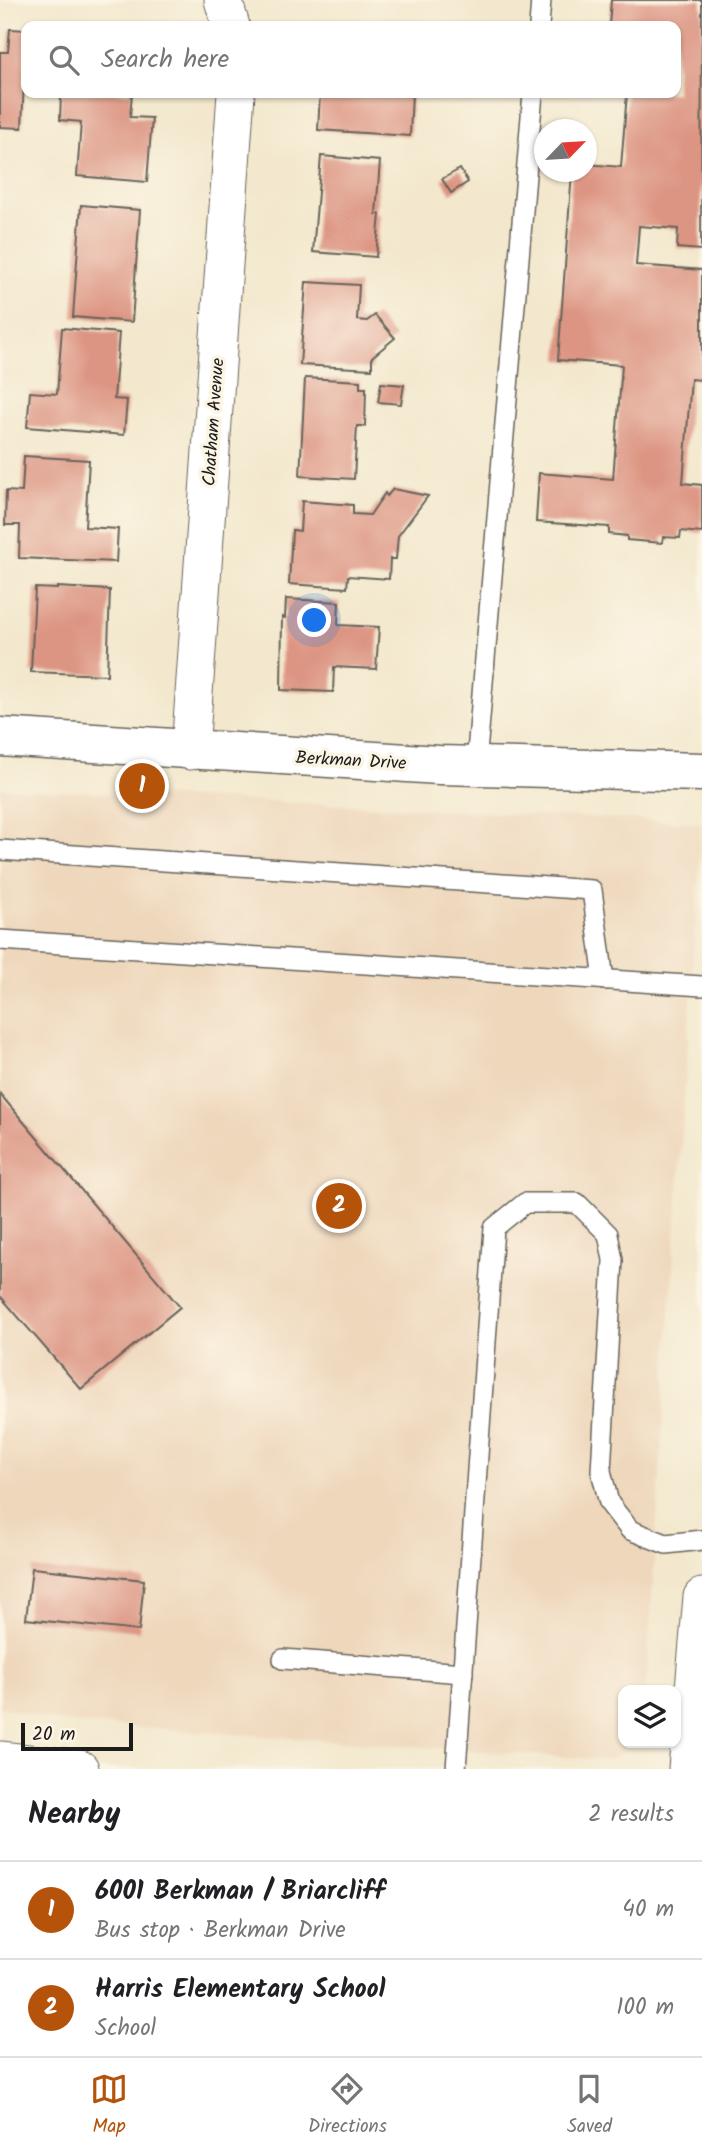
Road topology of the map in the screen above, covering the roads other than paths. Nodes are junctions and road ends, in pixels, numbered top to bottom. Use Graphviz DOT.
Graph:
graph roads {
  1 [pos="223,0"];
  2 [pos="541,0"];
  3 [pos="229,21"];
  4 [pos="539,21"];
  5 [pos="236,98"];
  6 [pos="533,98"];
  7 [pos="0,737"];
  8 [pos="190,751"];
  9 [pos="475,765"];
  10 [pos="702,772"];
  11 [pos="0,850"];
  12 [pos="0,940"];
  13 [pos="604,979"];
  14 [pos="702,986"];
  15 [pos="702,1540"];
  16 [pos="702,1597"];
  17 [pos="283,1659"];
  18 [pos="463,1673"];
  19 [pos="0,1760"];
  20 [pos="73,1769"];
  21 [pos="80,1769"];
  22 [pos="456,1769"];
  23 [pos="687,1769"];
  1 -- 3 [label="street"];
  2 -- 4 [label="lane"];
  5 -- 8 [label="street, Chatham Avenue"];
  6 -- 9 [label="lane"];
  7 -- 8 [label="street, Berkman Drive"];
  8 -- 9 [label="street, Berkman Drive"];
  9 -- 10 [label="street, Berkman Drive"];
  11 -- 13 [label="lane"];
  12 -- 13 [label="lane"];
  13 -- 14 [label="lane"];
  15 -- 18 [label="lane"];
  16 -- 23 [label="street"];
  17 -- 18 [label="lane"];
  18 -- 22 [label="lane"];
  19 -- 20 [label="street"];
  20 -- 21 [label="street"];
}
